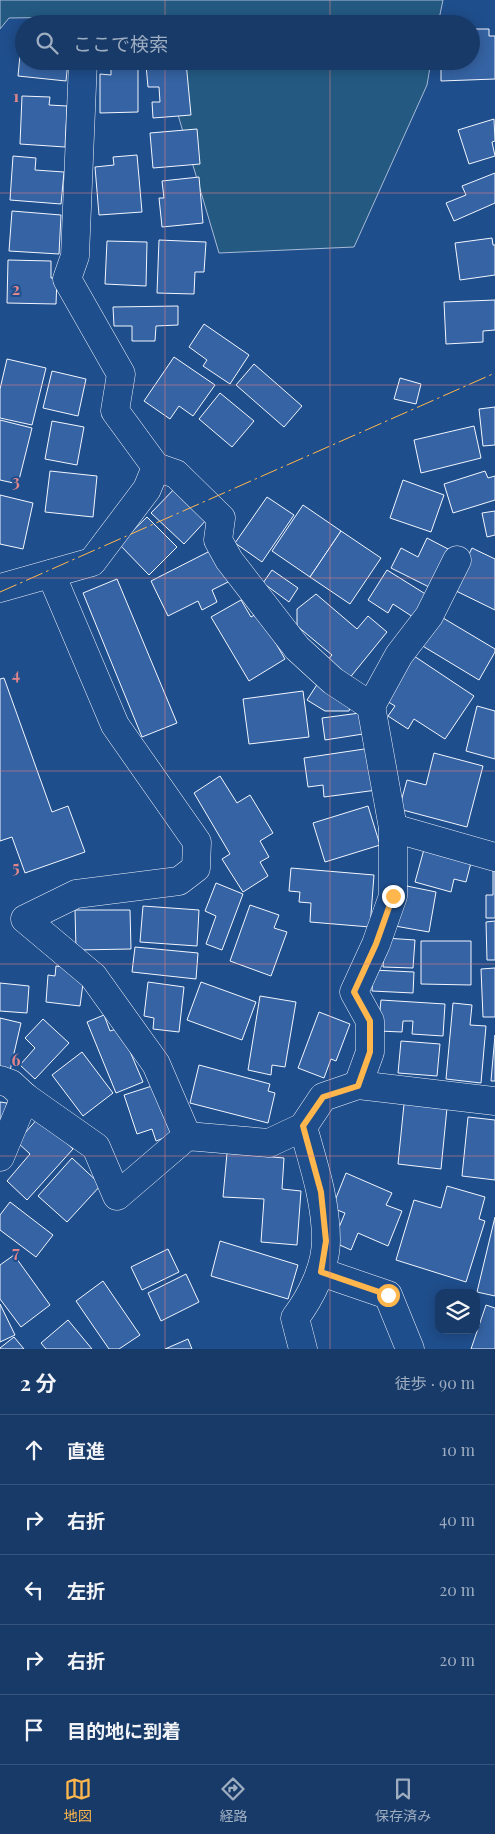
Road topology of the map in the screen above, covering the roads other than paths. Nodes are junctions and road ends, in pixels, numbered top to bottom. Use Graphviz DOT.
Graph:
graph roads {
  1 [pos="83,70"];
  2 [pos="156,467"];
  3 [pos="457,560"];
  4 [pos="51,574"];
  5 [pos="0,588"];
  6 [pos="372,706"];
  7 [pos="393,828"];
  8 [pos="495,857"];
  9 [pos="0,1080"];
  10 [pos="358,1086"];
  11 [pos="25,1097"];
  12 [pos="495,1101"];
  13 [pos="303,1126"];
  14 [pos="187,1136"];
  15 [pos="0,1157"];
  16 [pos="321,1272"];
  17 [pos="303,1349"];
  18 [pos="410,1349"];
  1 -- 2 [label="street"];
  2 -- 4 [label="street"];
  2 -- 6 [label="street"];
  3 -- 6 [label="street"];
  4 -- 5 [label="street"];
  4 -- 14 [label="street"];
  6 -- 7 [label="street"];
  7 -- 8 [label="street"];
  7 -- 10 [label="street"];
  9 -- 11 [label="street"];
  10 -- 12 [label="street"];
  10 -- 13 [label="street"];
  11 -- 14 [label="street"];
  11 -- 15 [label="street"];
  13 -- 14 [label="street"];
  13 -- 16 [label="street"];
  16 -- 17 [label="street"];
  16 -- 18 [label="street"];
}
